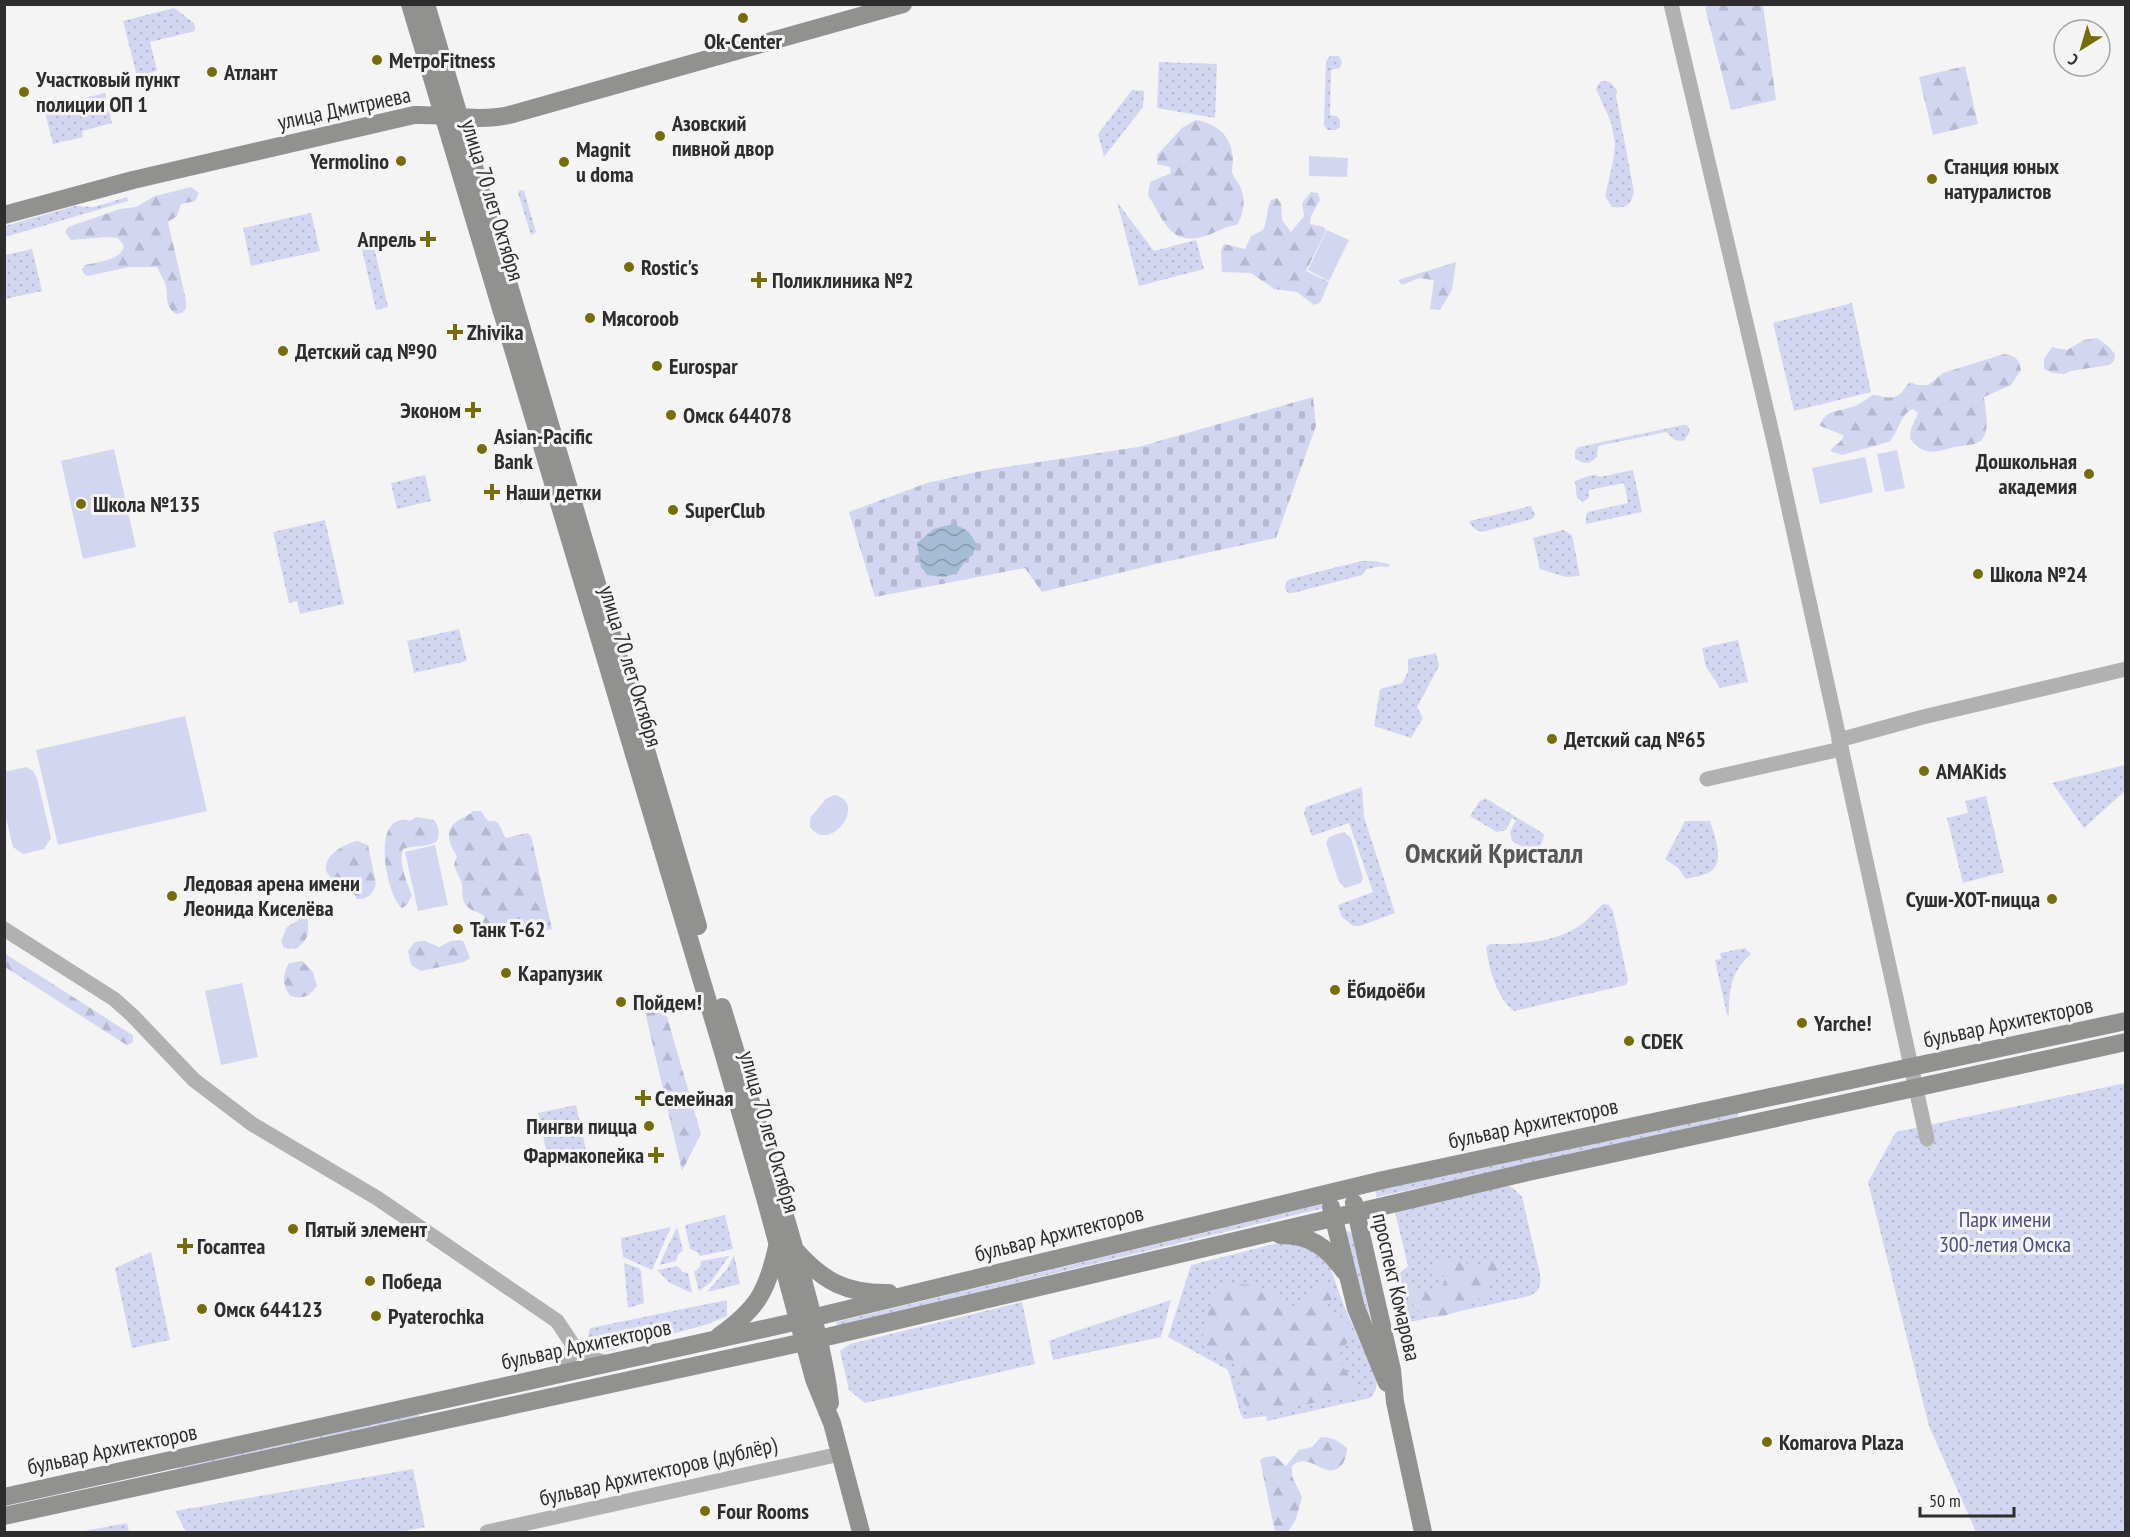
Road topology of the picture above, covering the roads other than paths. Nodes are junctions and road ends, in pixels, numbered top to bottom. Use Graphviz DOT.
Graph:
graph roads {
  1 [pos="410,4"];
  2 [pos="426,4"];
  3 [pos="903,4"];
  4 [pos="1671,4"];
  5 [pos="451,116"];
  6 [pos="4,214"];
  7 [pos="2126,669"];
  8 [pos="1840,745"];
  9 [pos="1707,779"];
  10 [pos="4,929"];
  11 [pos="2126,1021"];
  12 [pos="2126,1042"];
  13 [pos="1914,1077"];
  14 [pos="1927,1139"];
  15 [pos="1350,1188"];
  16 [pos="1328,1193"];
  17 [pos="1356,1212"];
  18 [pos="1333,1217"];
  19 [pos="1260,1234"];
  20 [pos="786,1248"];
  21 [pos="1347,1274"];
  22 [pos="915,1293"];
  23 [pos="806,1320"];
  24 [pos="712,1340"];
  25 [pos="811,1341"];
  26 [pos="572,1344"];
  27 [pos="608,1363"];
  28 [pos="557,1375"];
  29 [pos="1395,1398"];
  30 [pos="840,1454"];
  31 [pos="4,1497"];
  32 [pos="4,1516"];
  33 [pos="487,1533"];
  34 [pos="861,1533"];
  35 [pos="1423,1533"];
  1 -- 5 [label="main road, улица 70 лет Октября"];
  2 -- 5 [label="main road, улица 70 лет Октября"];
  3 -- 5 [label="main road, улица Дмитриева"];
  4 -- 8 [label="street"];
  5 -- 6 [label="main road, улица Дмитриева"];
  5 -- 20 [label="main road, улица 70 лет Октября"];
  7 -- 8 [label="street"];
  8 -- 9 [label="street"];
  8 -- 13 [label="street"];
  10 -- 26 [label="street"];
  11 -- 13 [label="main road, бульвар Архитекторов"];
  12 -- 13 [label="main road, бульвар Архитекторов"];
  13 -- 14 [label="street"];
  13 -- 15 [label="main road, бульвар Архитекторов"];
  13 -- 17 [label="main road, бульвар Архитекторов"];
  15 -- 16 [label="main road, бульвар Архитекторов"];
  15 -- 17 [label="main road, проспект Комарова"];
  16 -- 18 [label="main road, проспект Комарова"];
  16 -- 22 [label="main road, бульвар Архитекторов"];
  17 -- 18 [label="main road, бульвар Архитекторов"];
  17 -- 29 [label="main road, проспект Комарова"];
  18 -- 19 [label="main road, бульвар Архитекторов"];
  18 -- 21 [label="main road, проспект Комарова"];
  19 -- 21 [label="main road"];
  19 -- 25 [label="main road, бульвар Архитекторов"];
  20 -- 22 [label="main road"];
  20 -- 23 [label="main road, улица 70 лет Октября"];
  20 -- 24 [label="main road"];
  21 -- 29 [label="main road, проспект Комарова"];
  22 -- 23 [label="main road, бульвар Архитекторов"];
  23 -- 24 [label="main road, бульвар Архитекторов"];
  23 -- 25 [label="main road, улица 70 лет Октября"];
  24 -- 27 [label="main road, бульвар Архитекторов"];
  25 -- 30 [label="main road, улица 70 лет Октября"];
  25 -- 32 [label="main road, бульвар Архитекторов"];
  26 -- 27 [label="street"];
  26 -- 28 [label="street"];
  27 -- 28 [label="main road, бульвар Архитекторов"];
  28 -- 31 [label="main road, бульвар Архитекторов"];
  29 -- 35 [label="main road, проспект Комарова"];
  30 -- 33 [label="street, бульвар Архитекторов (дублёр)"];
  30 -- 34 [label="main road, улица 70 лет Октября"];
}
